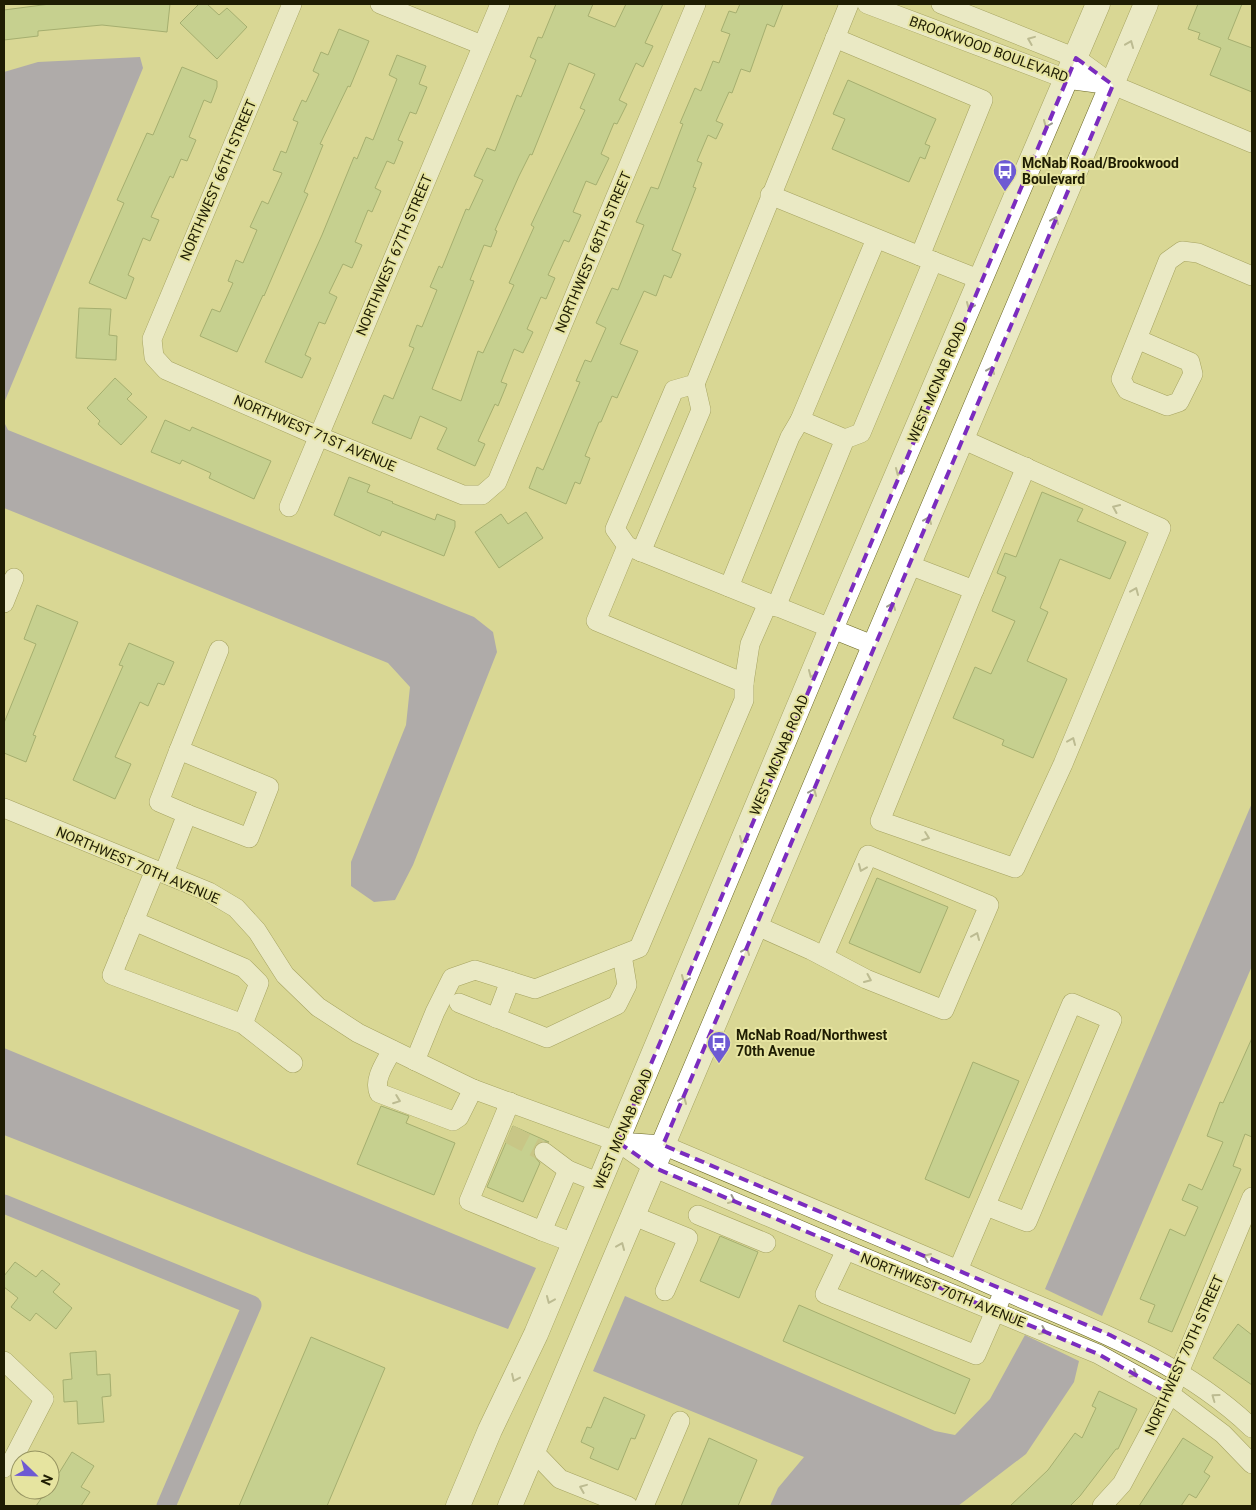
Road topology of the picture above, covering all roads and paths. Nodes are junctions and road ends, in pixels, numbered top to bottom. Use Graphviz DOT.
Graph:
graph roads {
  1 [pos="292,4"];
  2 [pos="380,4"];
  3 [pos="500,4"];
  4 [pos="696,4"];
  5 [pos="849,4"];
  6 [pos="867,4"];
  7 [pos="941,4"];
  8 [pos="1098,4"];
  9 [pos="1146,4"];
  10 [pos="964,8"];
  11 [pos="835,38"];
  12 [pos="482,45"];
  13 [pos="1076,58"];
  14 [pos="1066,79"];
  15 [pos="1113,85"];
  16 [pos="1252,143"];
  17 [pos="770,195"];
  18 [pos="876,239"];
  19 [pos="926,259"];
  20 [pos="1252,276"];
  21 [pos="981,280"];
  22 [pos="1137,339"];
  23 [pos="154,357"];
  24 [pos="695,384"];
  25 [pos="800,420"];
  26 [pos="318,436"];
  27 [pos="845,439"];
  28 [pos="962,439"];
  29 [pos="1026,467"];
  30 [pos="482,495"];
  31 [pos="289,507"];
  32 [pos="634,549"];
  33 [pos="909,565"];
  34 [pos="14,578"];
  35 [pos="729,587"];
  36 [pos="974,590"];
  37 [pos="4,603"];
  38 [pos="772,605"];
  39 [pos="831,629"];
  40 [pos="875,646"];
  41 [pos="219,650"];
  42 [pos="744,683"];
  43 [pos="179,750"];
  44 [pos="4,808"];
  45 [pos="187,814"];
  46 [pos="160,872"];
  47 [pos="134,921"];
  48 [pos="757,926"];
  49 [pos="622,955"];
  50 [pos="824,956"];
  51 [pos="510,981"];
  52 [pos="459,1004"];
  53 [pos="496,1018"];
  54 [pos="243,1024"];
  55 [pos="392,1050"];
  56 [pos="415,1061"];
  57 [pos="293,1062"];
  58 [pos="473,1089"];
  59 [pos="510,1102"];
  60 [pos="618,1142"];
  61 [pos="663,1145"];
  62 [pos="544,1152"];
  63 [pos="655,1168"];
  64 [pos="568,1170"];
  65 [pos="600,1183"];
  66 [pos="710,1190"];
  67 [pos="986,1206"];
  68 [pos="1250,1207"];
  69 [pos="634,1216"];
  70 [pos="698,1216"];
  71 [pos="542,1231"];
  72 [pos="688,1238"];
  73 [pos="574,1243"];
  74 [pos="766,1243"];
  75 [pos="846,1250"];
  76 [pos="958,1270"];
  77 [pos="665,1291"];
  78 [pos="1004,1292"];
  79 [pos="996,1311"];
  80 [pos="4,1360"];
  81 [pos="1180,1371"];
  82 [pos="1170,1394"];
  83 [pos="680,1421"];
  84 [pos="1252,1428"];
  85 [pos="534,1452"];
  86 [pos="1252,1464"];
  87 [pos="4,1468"];
  88 [pos="458,1506"];
  89 [pos="510,1506"];
  90 [pos="628,1506"];
  91 [pos="644,1506"];
  92 [pos="1102,1506"];
  1 -- 23 [label="street, NORTHWEST 66TH STREET"];
  2 -- 12 [label="street"];
  3 -- 12 [label="street, NORTHWEST 67TH STREET"];
  4 -- 30 [label="street, NORTHWEST 68TH STREET"];
  5 -- 11 [label="street"];
  6 -- 14 [label="street, BROOKWOOD BOULEVARD"];
  7 -- 10 [label="street, BROOKWOOD BOULEVARD"];
  8 -- 13 [label="main road, WEST MCNAB ROAD"];
  15 -- 9 [label="main road, one-way"];
  13 -- 10 [label="street, BROOKWOOD BOULEVARD, one-way"];
  11 -- 17 [label="street"];
  11 -- 19 [label="street"];
  12 -- 26 [label="street, NORTHWEST 67TH STREET"];
  13 -- 14 [label="main road, WEST MCNAB ROAD"];
  13 -- 15 [label="street, BROOKWOOD BOULEVARD"];
  14 -- 15 [label="street, BROOKWOOD BOULEVARD"];
  14 -- 21 [label="main road, WEST MCNAB ROAD, one-way"];
  15 -- 16 [label="street, BROOKWOOD BOULEVARD"];
  28 -- 15 [label="main road, one-way"];
  17 -- 18 [label="street"];
  17 -- 24 [label="street"];
  18 -- 19 [label="street"];
  18 -- 25 [label="street"];
  19 -- 21 [label="street"];
  19 -- 27 [label="street"];
  20 -- 22 [label="street"];
  21 -- 39 [label="main road, WEST MCNAB ROAD, one-way"];
  23 -- 26 [label="street, NORTHWEST 71ST AVENUE"];
  24 -- 32 [label="street"];
  24 -- 32 [label="street"];
  25 -- 27 [label="street"];
  25 -- 35 [label="street"];
  26 -- 30 [label="street, NORTHWEST 71ST AVENUE"];
  26 -- 31 [label="street, NORTHWEST 67TH STREET"];
  27 -- 38 [label="street"];
  28 -- 29 [label="street"];
  33 -- 28 [label="main road, one-way"];
  29 -- 36 [label="street"];
  36 -- 29 [label="street, one-way"];
  32 -- 35 [label="street"];
  32 -- 42 [label="street"];
  33 -- 36 [label="street"];
  40 -- 33 [label="main road, one-way"];
  34 -- 37 [label="street"];
  35 -- 38 [label="street"];
  38 -- 39 [label="street"];
  38 -- 42 [label="street"];
  39 -- 40 [label="street"];
  39 -- 60 [label="main road, WEST MCNAB ROAD, one-way"];
  48 -- 40 [label="main road, one-way"];
  41 -- 43 [label="street"];
  42 -- 49 [label="street"];
  43 -- 45 [label="street"];
  43 -- 45 [label="street"];
  44 -- 46 [label="street, NORTHWEST 70TH AVENUE"];
  45 -- 46 [label="street"];
  46 -- 47 [label="street"];
  46 -- 55 [label="street, NORTHWEST 70TH AVENUE"];
  47 -- 54 [label="street"];
  47 -- 54 [label="street"];
  48 -- 50 [label="street"];
  61 -- 48 [label="main road, one-way"];
  49 -- 51 [label="street"];
  49 -- 53 [label="street"];
  50 -- 50 [label="street, one-way"];
  51 -- 53 [label="street"];
  51 -- 56 [label="street"];
  52 -- 53 [label="street"];
  54 -- 57 [label="street"];
  55 -- 56 [label="street, NORTHWEST 70TH AVENUE"];
  55 -- 58 [label="street, one-way"];
  56 -- 58 [label="street, NORTHWEST 70TH AVENUE"];
  58 -- 59 [label="street, NORTHWEST 70TH AVENUE"];
  59 -- 60 [label="street, NORTHWEST 70TH AVENUE"];
  59 -- 71 [label="street"];
  60 -- 61 [label="street, NORTHWEST 70TH AVENUE"];
  60 -- 63 [label="street, NORTHWEST 70TH AVENUE"];
  60 -- 65 [label="main road, WEST MCNAB ROAD"];
  61 -- 63 [label="main road"];
  76 -- 61 [label="street, NORTHWEST 70TH AVENUE, one-way"];
  62 -- 64 [label="street"];
  63 -- 66 [label="street, NORTHWEST 70TH AVENUE"];
  63 -- 69 [label="main road"];
  64 -- 65 [label="street"];
  64 -- 71 [label="street"];
  65 -- 73 [label="main road, WEST MCNAB ROAD"];
  66 -- 70 [label="street"];
  66 -- 75 [label="street, NORTHWEST 70TH AVENUE, one-way"];
  67 -- 67 [label="street"];
  67 -- 76 [label="street"];
  68 -- 81 [label="street, NORTHWEST 70TH STREET"];
  69 -- 72 [label="street"];
  85 -- 69 [label="main road, one-way"];
  70 -- 72 [label="street"];
  70 -- 74 [label="street"];
  71 -- 73 [label="street"];
  72 -- 77 [label="street"];
  73 -- 88 [label="main road, WEST MCNAB ROAD, one-way"];
  75 -- 79 [label="street, NORTHWEST 70TH AVENUE"];
  75 -- 79 [label="street"];
  76 -- 78 [label="street, NORTHWEST 70TH AVENUE"];
  78 -- 79 [label="street"];
  78 -- 81 [label="street, NORTHWEST 70TH AVENUE"];
  79 -- 82 [label="street, NORTHWEST 70TH AVENUE, one-way"];
  80 -- 87 [label="street"];
  81 -- 82 [label="street, NORTHWEST 70TH STREET"];
  84 -- 81 [label="street, NORTHWEST 70TH AVENUE, one-way"];
  82 -- 86 [label="street, NORTHWEST 70TH AVENUE"];
  82 -- 92 [label="street, NORTHWEST 70TH STREET"];
  83 -- 91 [label="street"];
  85 -- 89 [label="main road"];
  90 -- 85 [label="street, one-way"];
}
